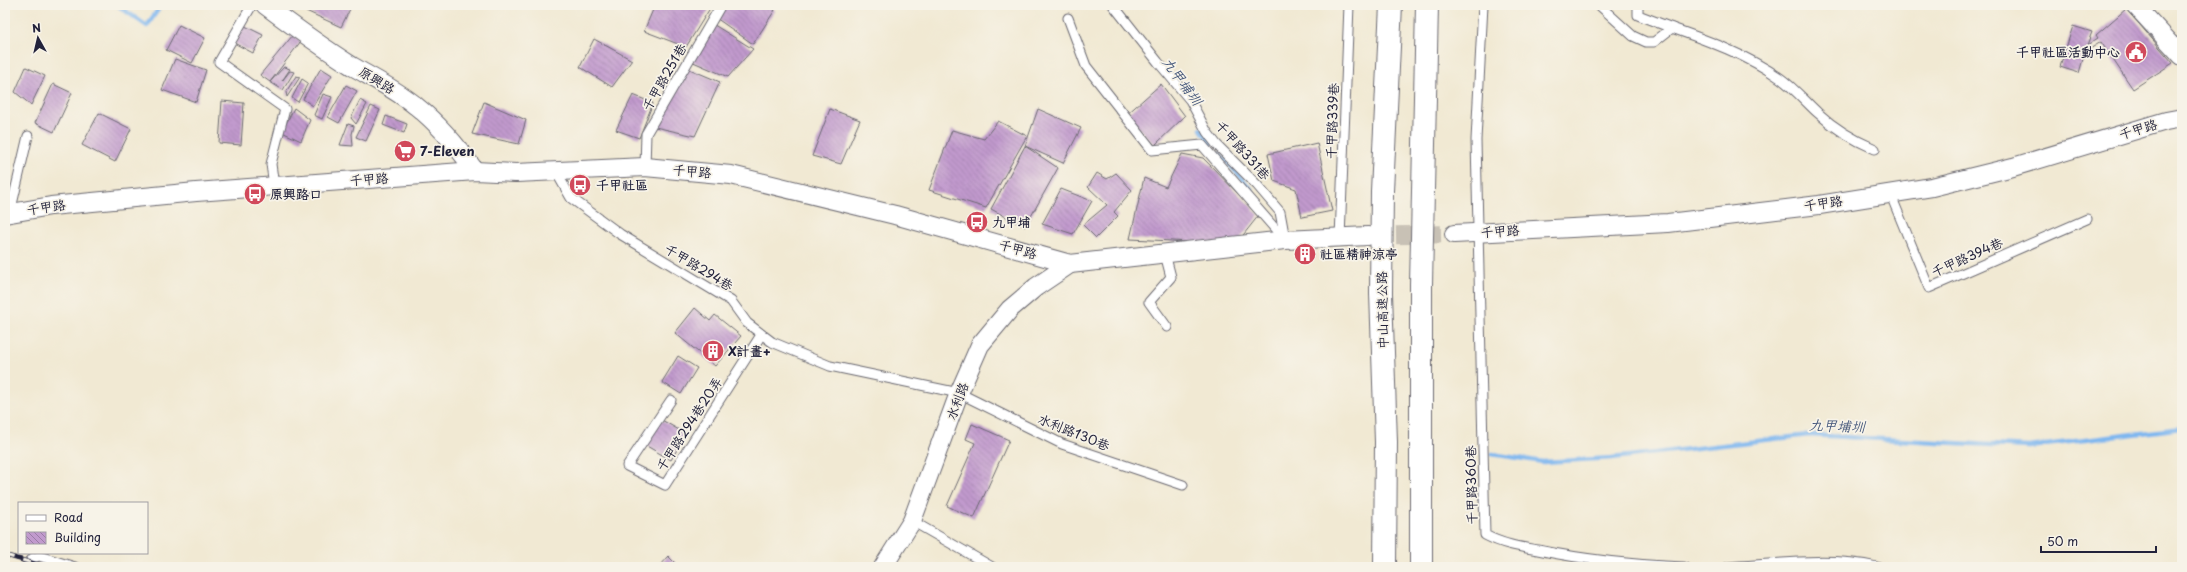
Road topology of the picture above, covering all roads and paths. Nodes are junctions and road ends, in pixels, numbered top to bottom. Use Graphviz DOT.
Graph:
graph roads {
  1 [pos="252,5"];
  2 [pos="265,5"];
  3 [pos="721,5"];
  4 [pos="1114,5"];
  5 [pos="1349,5"];
  6 [pos="1391,5"];
  7 [pos="1426,5"];
  8 [pos="1483,5"];
  9 [pos="1599,5"];
  10 [pos="1638,5"];
  11 [pos="2135,5"];
  12 [pos="1068,18"];
  13 [pos="1672,28"];
  14 [pos="2182,56"];
  15 [pos="2182,118"];
  16 [pos="28,136"];
  17 [pos="1875,149"];
  18 [pos="646,167"];
  19 [pos="555,170"];
  20 [pos="476,171"];
  21 [pos="274,186"];
  22 [pos="1890,193"];
  23 [pos="7,214"];
  24 [pos="2087,219"];
  25 [pos="1480,233"];
  26 [pos="1454,234"];
  27 [pos="1368,236"];
  28 [pos="1340,238"];
  29 [pos="1285,240"];
  30 [pos="1165,254"];
  31 [pos="1070,264"];
  32 [pos="1167,327"];
  33 [pos="761,335"];
  34 [pos="959,393"];
  35 [pos="671,400"];
  36 [pos="1183,485"];
  37 [pos="912,521"];
  38 [pos="1633,566"];
  39 [pos="1865,566"];
  40 [pos="26,567"];
  41 [pos="75,567"];
  42 [pos="883,567"];
  43 [pos="992,567"];
  44 [pos="1385,567"];
  45 [pos="1420,567"];
  46 [pos="1684,567"];
  47 [pos="1728,567"];
  48 [pos="1877,567"];
  1 -- 21 [label="lane"];
  2 -- 20 [label="street, 原興路"];
  3 -- 18 [label="lane, 千甲路251巷"];
  4 -- 29 [label="lane, 千甲路331巷"];
  5 -- 28 [label="lane, 千甲路339巷"];
  6 -- 44 [label="highway, 中山高速公路"];
  7 -- 45 [label="highway"];
  8 -- 25 [label="lane"];
  9 -- 13 [label="lane"];
  10 -- 13 [label="lane"];
  11 -- 14 [label="street"];
  12 -- 29 [label="lane"];
  13 -- 17 [label="lane"];
  15 -- 22 [label="street, 千甲路"];
  16 -- 23 [label="lane"];
  18 -- 19 [label="street, 千甲路"];
  18 -- 31 [label="street, 千甲路"];
  19 -- 20 [label="street, 千甲路"];
  19 -- 33 [label="lane, 千甲路294巷"];
  20 -- 21 [label="street, 千甲路"];
  21 -- 23 [label="street, 千甲路"];
  22 -- 24 [label="lane, 千甲路394巷"];
  22 -- 25 [label="street, 千甲路"];
  25 -- 26 [label="street, 千甲路"];
  25 -- 38 [label="lane, 千甲路360巷"];
  27 -- 28 [label="street, 千甲路"];
  28 -- 29 [label="street, 千甲路"];
  29 -- 30 [label="street, 千甲路"];
  30 -- 31 [label="street, 千甲路"];
  30 -- 32 [label="lane"];
  31 -- 34 [label="street, 水利路"];
  33 -- 34 [label="lane, 千甲路294巷"];
  33 -- 35 [label="lane, 千甲路294巷20弄"];
  34 -- 36 [label="lane, 水利路130巷"];
  34 -- 37 [label="street, 水利路"];
  37 -- 42 [label="street, 水利路"];
  37 -- 43 [label="lane"];
  38 -- 46 [label="lane, 千甲路360巷"];
  39 -- 47 [label="lane"];
  39 -- 48 [label="lane"];
  40 -- 41 [label="lane"];
}
